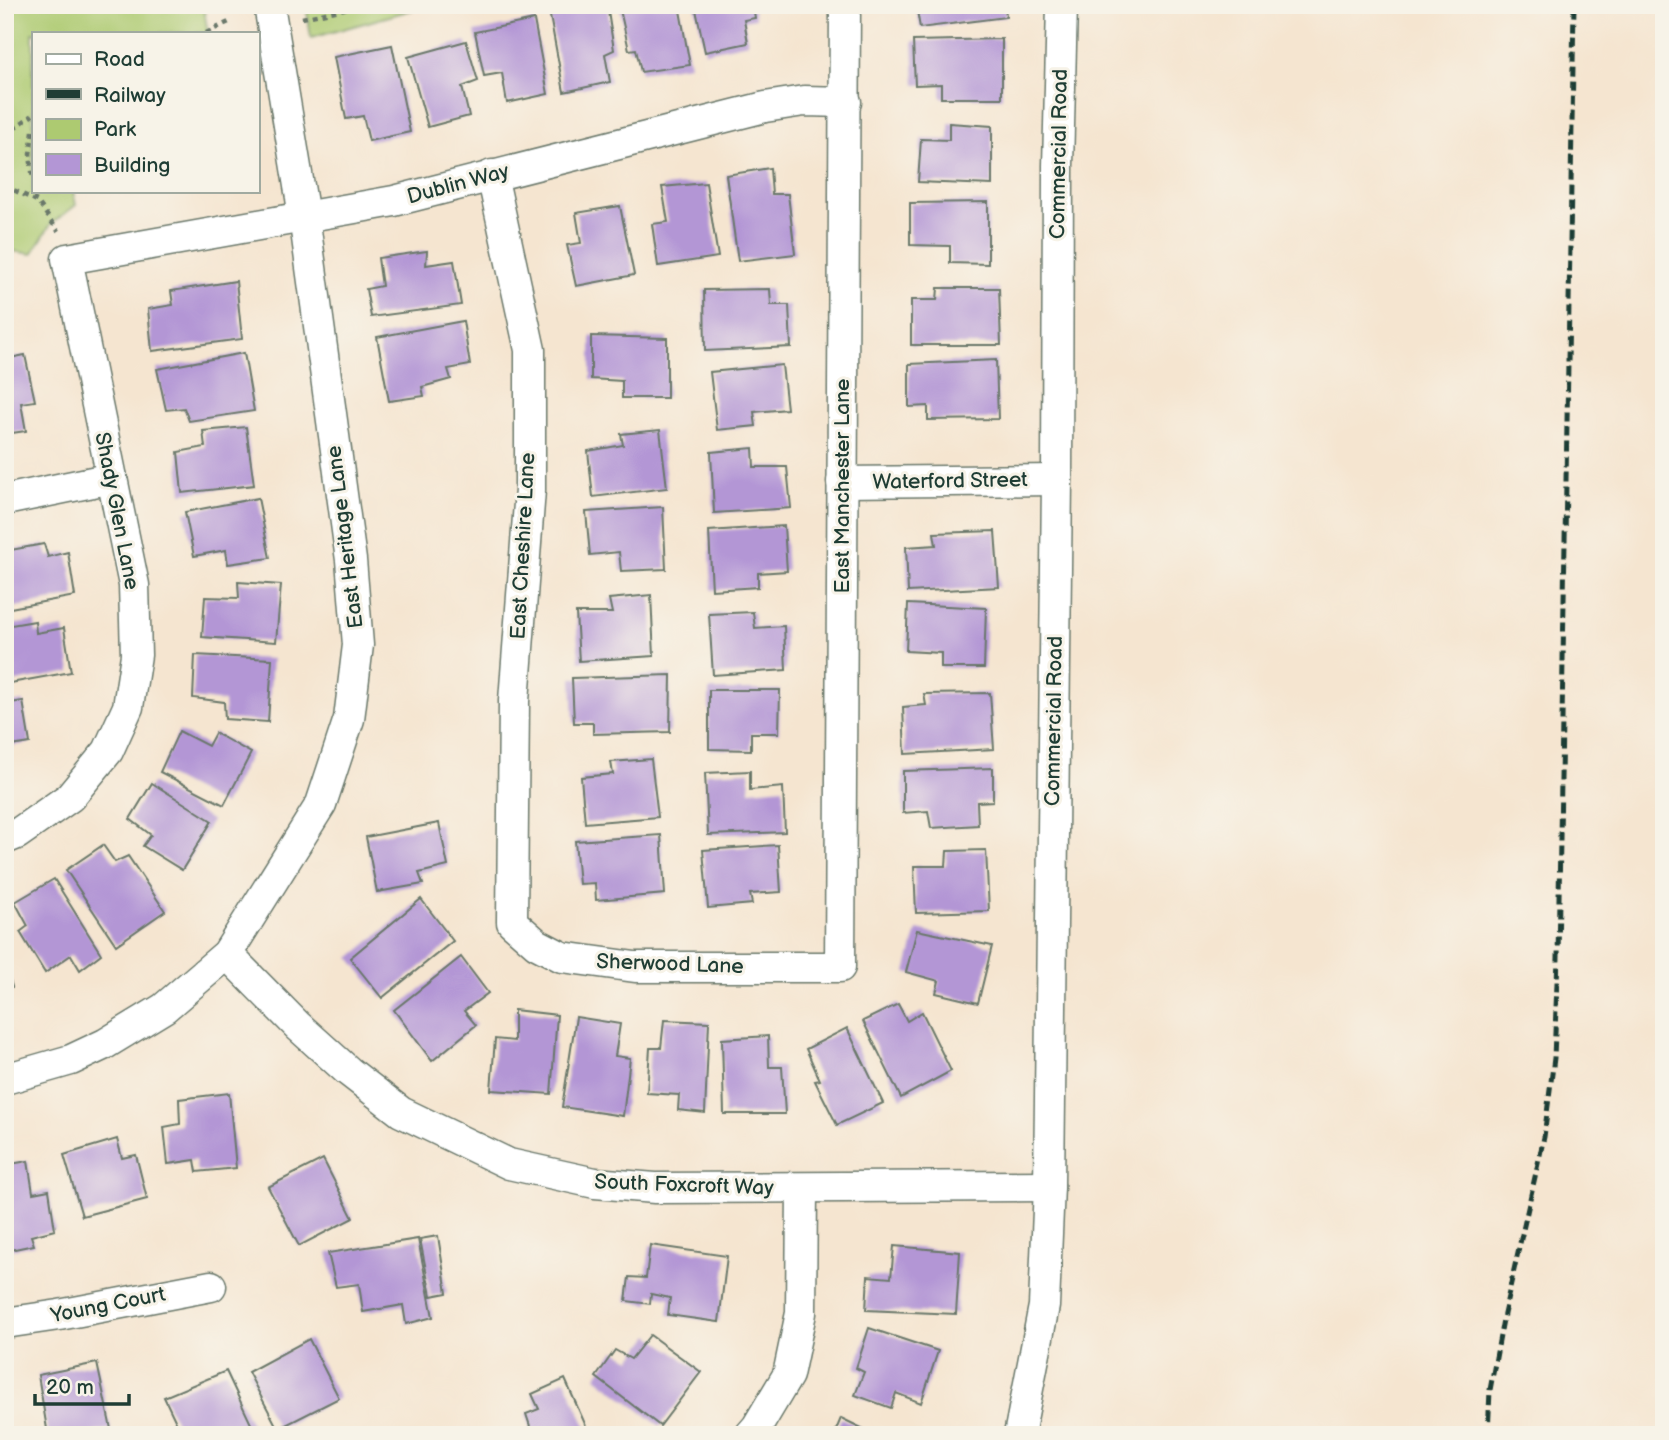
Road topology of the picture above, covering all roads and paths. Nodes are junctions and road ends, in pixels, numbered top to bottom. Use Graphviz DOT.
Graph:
graph roads {
  1 [pos="269,5"];
  2 [pos="363,5"];
  3 [pos="845,5"];
  4 [pos="1062,5"];
  5 [pos="299,18"];
  6 [pos="230,21"];
  7 [pos="208,32"];
  8 [pos="846,102"];
  9 [pos="32,116"];
  10 [pos="5,134"];
  11 [pos="32,139"];
  12 [pos="32,171"];
  13 [pos="492,174"];
  14 [pos="5,186"];
  15 [pos="35,192"];
  16 [pos="37,201"];
  17 [pos="304,216"];
  18 [pos="67,259"];
  19 [pos="112,478"];
  20 [pos="1057,480"];
  21 [pos="842,482"];
  22 [pos="5,500"];
  23 [pos="5,839"];
  24 [pos="512,922"];
  25 [pos="228,954"];
  26 [pos="840,967"];
  27 [pos="5,1079"];
  28 [pos="1049,1186"];
  29 [pos="802,1189"];
  30 [pos="211,1286"];
  31 [pos="5,1323"];
  32 [pos="750,1435"];
  33 [pos="1018,1435"];
  1 -- 17 [label="street, East Heritage Lane"];
  2 -- 5 [label="path"];
  3 -- 8 [label="street, East Manchester Lane"];
  4 -- 20 [label="street, Commercial Road"];
  6 -- 7 [label="path"];
  8 -- 13 [label="street, Dublin Way"];
  8 -- 21 [label="street, East Manchester Lane"];
  9 -- 10 [label="path"];
  11 -- 12 [label="path"];
  13 -- 17 [label="street, Dublin Way"];
  13 -- 24 [label="street, East Cheshire Lane"];
  14 -- 16 [label="path"];
  15 -- 16 [label="path"];
  16 -- 18 [label="path"];
  17 -- 18 [label="street, Dublin Way"];
  17 -- 25 [label="street, East Heritage Lane"];
  18 -- 19 [label="street, Shady Glen Lane"];
  19 -- 22 [label="street"];
  19 -- 23 [label="street, Shady Glen Lane"];
  20 -- 21 [label="street, Waterford Street"];
  20 -- 28 [label="street, Commercial Road"];
  21 -- 26 [label="street, East Manchester Lane"];
  24 -- 26 [label="street, Sherwood Lane"];
  25 -- 27 [label="street, East Heritage Lane"];
  25 -- 29 [label="street, South Foxcroft Way"];
  28 -- 29 [label="street, South Foxcroft Way"];
  28 -- 33 [label="street, Commercial Road"];
  29 -- 32 [label="street"];
  30 -- 31 [label="street, Young Court"];
}
